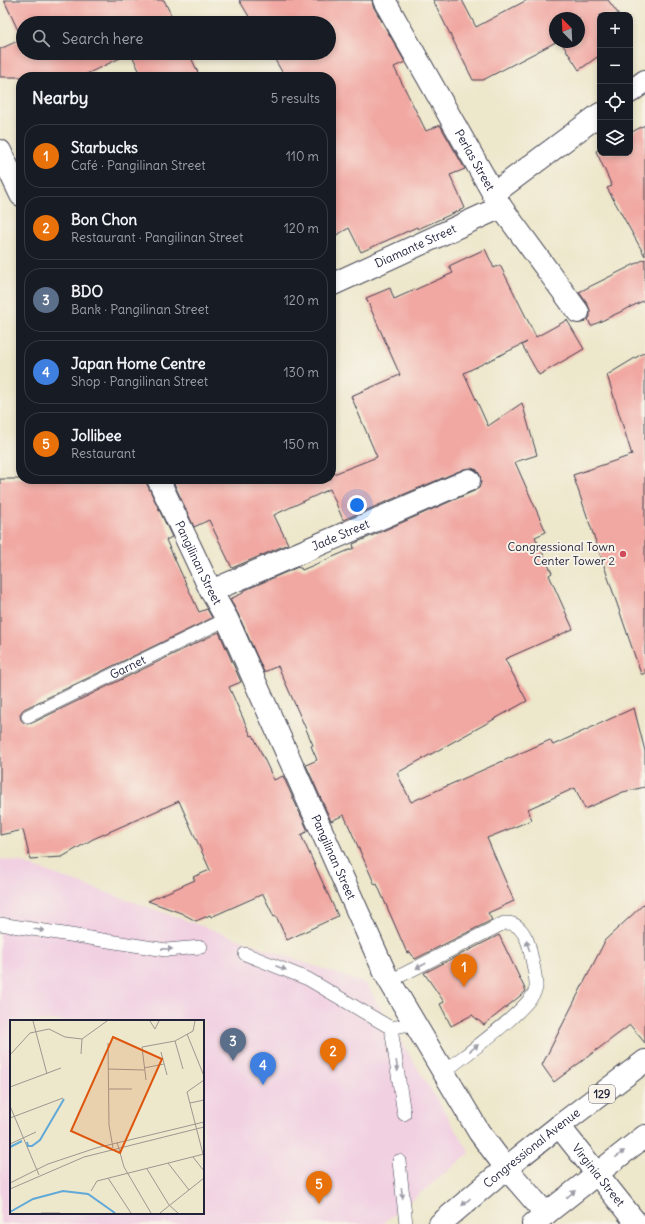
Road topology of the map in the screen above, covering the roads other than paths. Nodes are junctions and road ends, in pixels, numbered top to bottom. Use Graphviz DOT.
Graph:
graph roads {
  1 [pos="384,0"];
  2 [pos="645,81"];
  3 [pos="633,90"];
  4 [pos="597,117"];
  5 [pos="0,151"];
  6 [pos="16,185"];
  7 [pos="497,200"];
  8 [pos="336,282"];
  9 [pos="578,312"];
  10 [pos="470,480"];
  11 [pos="160,484"];
  12 [pos="211,591"];
  13 [pos="227,619"];
  14 [pos="28,716"];
  15 [pos="0,924"];
  16 [pos="201,947"];
  17 [pos="245,954"];
  18 [pos="390,981"];
  19 [pos="415,1023"];
  20 [pos="391,1028"];
  21 [pos="645,1061"];
  22 [pos="444,1072"];
  23 [pos="404,1114"];
  24 [pos="559,1126"];
  25 [pos="644,1140"];
  26 [pos="398,1161"];
  27 [pos="506,1168"];
  28 [pos="596,1173"];
  29 [pos="540,1219"];
  30 [pos="406,1224"];
  31 [pos="440,1224"];
  32 [pos="637,1224"];
  1 -- 7 [label="street, Perlas Street"];
  2 -- 3 [label="street"];
  4 -- 7 [label="street, Diamante Street"];
  5 -- 6 [label="street"];
  7 -- 8 [label="street, Diamante Street"];
  7 -- 9 [label="street, Perlas Street"];
  10 -- 12 [label="street, Jade Street"];
  11 -- 12 [label="street, Pangilinan Street"];
  12 -- 13 [label="street, Pangilinan Street"];
  13 -- 14 [label="lane, Garnet"];
  13 -- 18 [label="street, Pangilinan Street"];
  15 -- 16 [label="lane, one-way"];
  17 -- 20 [label="lane, one-way"];
  18 -- 19 [label="street, Pangilinan Street"];
  22 -- 18 [label="lane, one-way"];
  19 -- 20 [label="lane"];
  19 -- 22 [label="street, Pangilinan Street"];
  20 -- 23 [label="lane, one-way"];
  21 -- 24 [label="street, Congressional Avenue / 129"];
  22 -- 27 [label="street, Pangilinan Street"];
  24 -- 27 [label="street, Congressional Avenue / 129"];
  24 -- 28 [label="street, Virginia Street"];
  28 -- 25 [label="street, one-way"];
  26 -- 30 [label="lane, one-way"];
  27 -- 29 [label="street, Pangilinan Street"];
  27 -- 31 [label="street, Congressional Avenue / 129, one-way"];
  29 -- 28 [label="street, one-way"];
  28 -- 32 [label="street, Virginia Street"];
}
